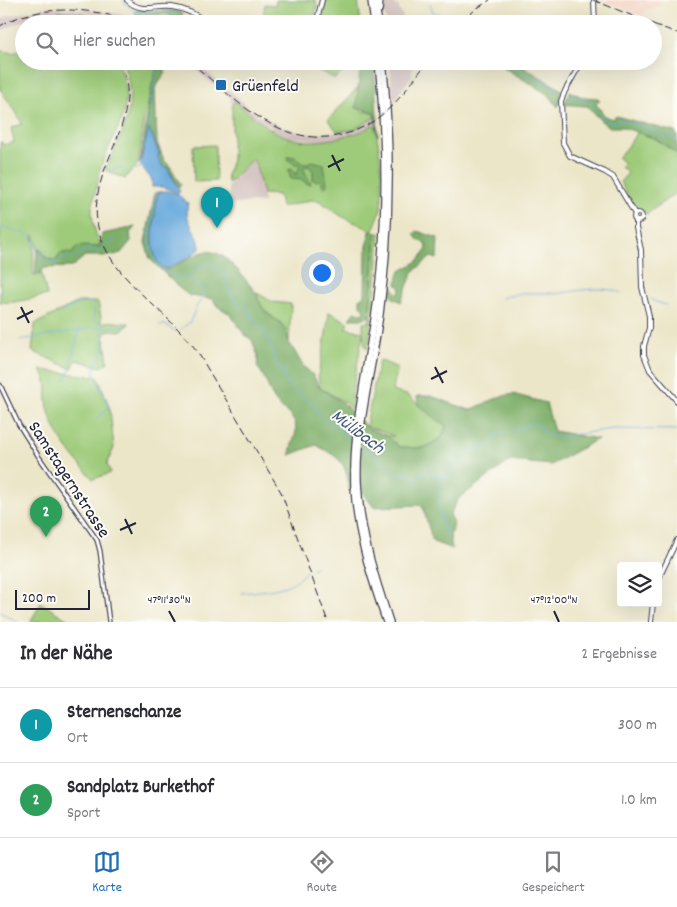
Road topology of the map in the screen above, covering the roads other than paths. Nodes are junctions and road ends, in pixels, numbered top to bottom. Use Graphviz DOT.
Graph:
graph roads {
  1 [pos="127,0"];
  2 [pos="322,0"];
  3 [pos="370,0"];
  4 [pos="375,0"];
  5 [pos="380,0"];
  6 [pos="594,0"];
  7 [pos="196,15"];
  8 [pos="318,15"];
  9 [pos="375,15"];
  10 [pos="376,15"];
  11 [pos="378,15"];
  12 [pos="595,15"];
  13 [pos="379,70"];
  14 [pos="384,70"];
  15 [pos="577,70"];
  16 [pos="0,385"];
  17 [pos="677,401"];
  18 [pos="360,420"];
  19 [pos="356,475"];
  20 [pos="677,540"];
  21 [pos="662,572"];
  22 [pos="653,607"];
  23 [pos="109,622"];
  24 [pos="386,622"];
  25 [pos="390,622"];
  26 [pos="651,622"];
  1 -- 7 [label="main road"];
  2 -- 8 [label="main road"];
  3 -- 9 [label="highway"];
  4 -- 10 [label="highway"];
  5 -- 11 [label="highway"];
  6 -- 12 [label="main road"];
  13 -- 18 [label="highway"];
  14 -- 18 [label="highway"];
  15 -- 17 [label="main road"];
  16 -- 23 [label="street, Samstagernstrasse"];
  18 -- 19 [label="highway"];
  19 -- 24 [label="highway"];
  19 -- 25 [label="highway"];
  20 -- 21 [label="main road"];
  22 -- 26 [label="main road"];
}
